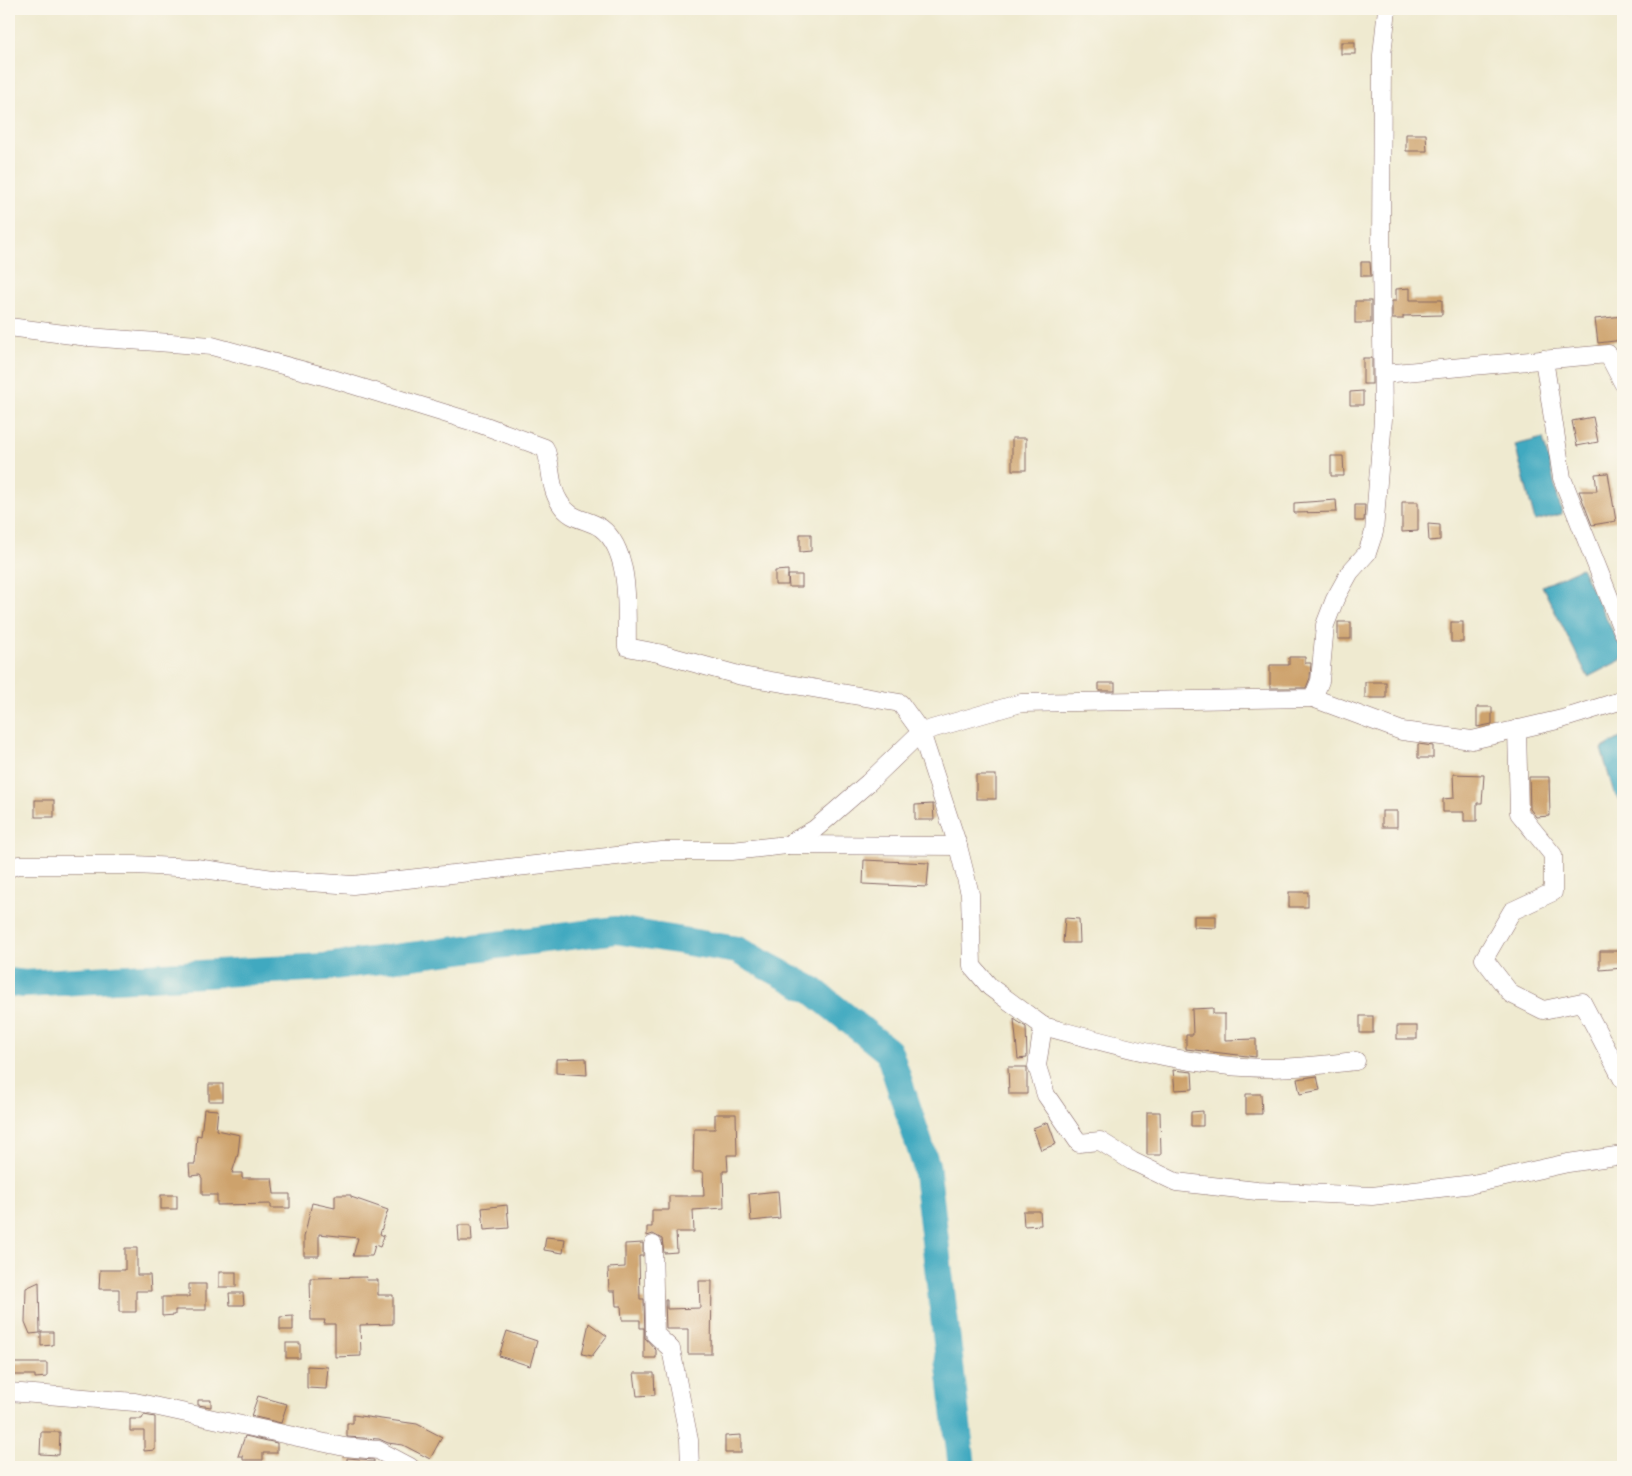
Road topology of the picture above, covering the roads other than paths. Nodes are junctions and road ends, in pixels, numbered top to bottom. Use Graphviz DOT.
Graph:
graph roads {
  1 [pos="1386,9"];
  2 [pos="9,327"];
  3 [pos="1544,359"];
  4 [pos="1383,374"];
  5 [pos="1623,383"];
  6 [pos="1623,632"];
  7 [pos="1313,698"];
  8 [pos="1623,700"];
  9 [pos="1518,729"];
  10 [pos="920,732"];
  11 [pos="787,845"];
  12 [pos="958,846"];
  13 [pos="9,868"];
  14 [pos="1043,1026"];
  15 [pos="1356,1061"];
  16 [pos="1623,1080"];
  17 [pos="1623,1155"];
  18 [pos="653,1245"];
  19 [pos="9,1392"];
  20 [pos="410,1467"];
  21 [pos="690,1467"];
  1 -- 4 [label="street"];
  2 -- 10 [label="street"];
  3 -- 4 [label="street"];
  3 -- 5 [label="street"];
  3 -- 6 [label="street"];
  4 -- 7 [label="street"];
  7 -- 9 [label="street"];
  7 -- 10 [label="street"];
  8 -- 9 [label="street"];
  9 -- 16 [label="street"];
  10 -- 11 [label="street"];
  10 -- 12 [label="street"];
  11 -- 12 [label="street"];
  11 -- 13 [label="street"];
  12 -- 14 [label="street"];
  14 -- 15 [label="street"];
  14 -- 17 [label="street"];
  18 -- 21 [label="street"];
  19 -- 20 [label="street"];
}
